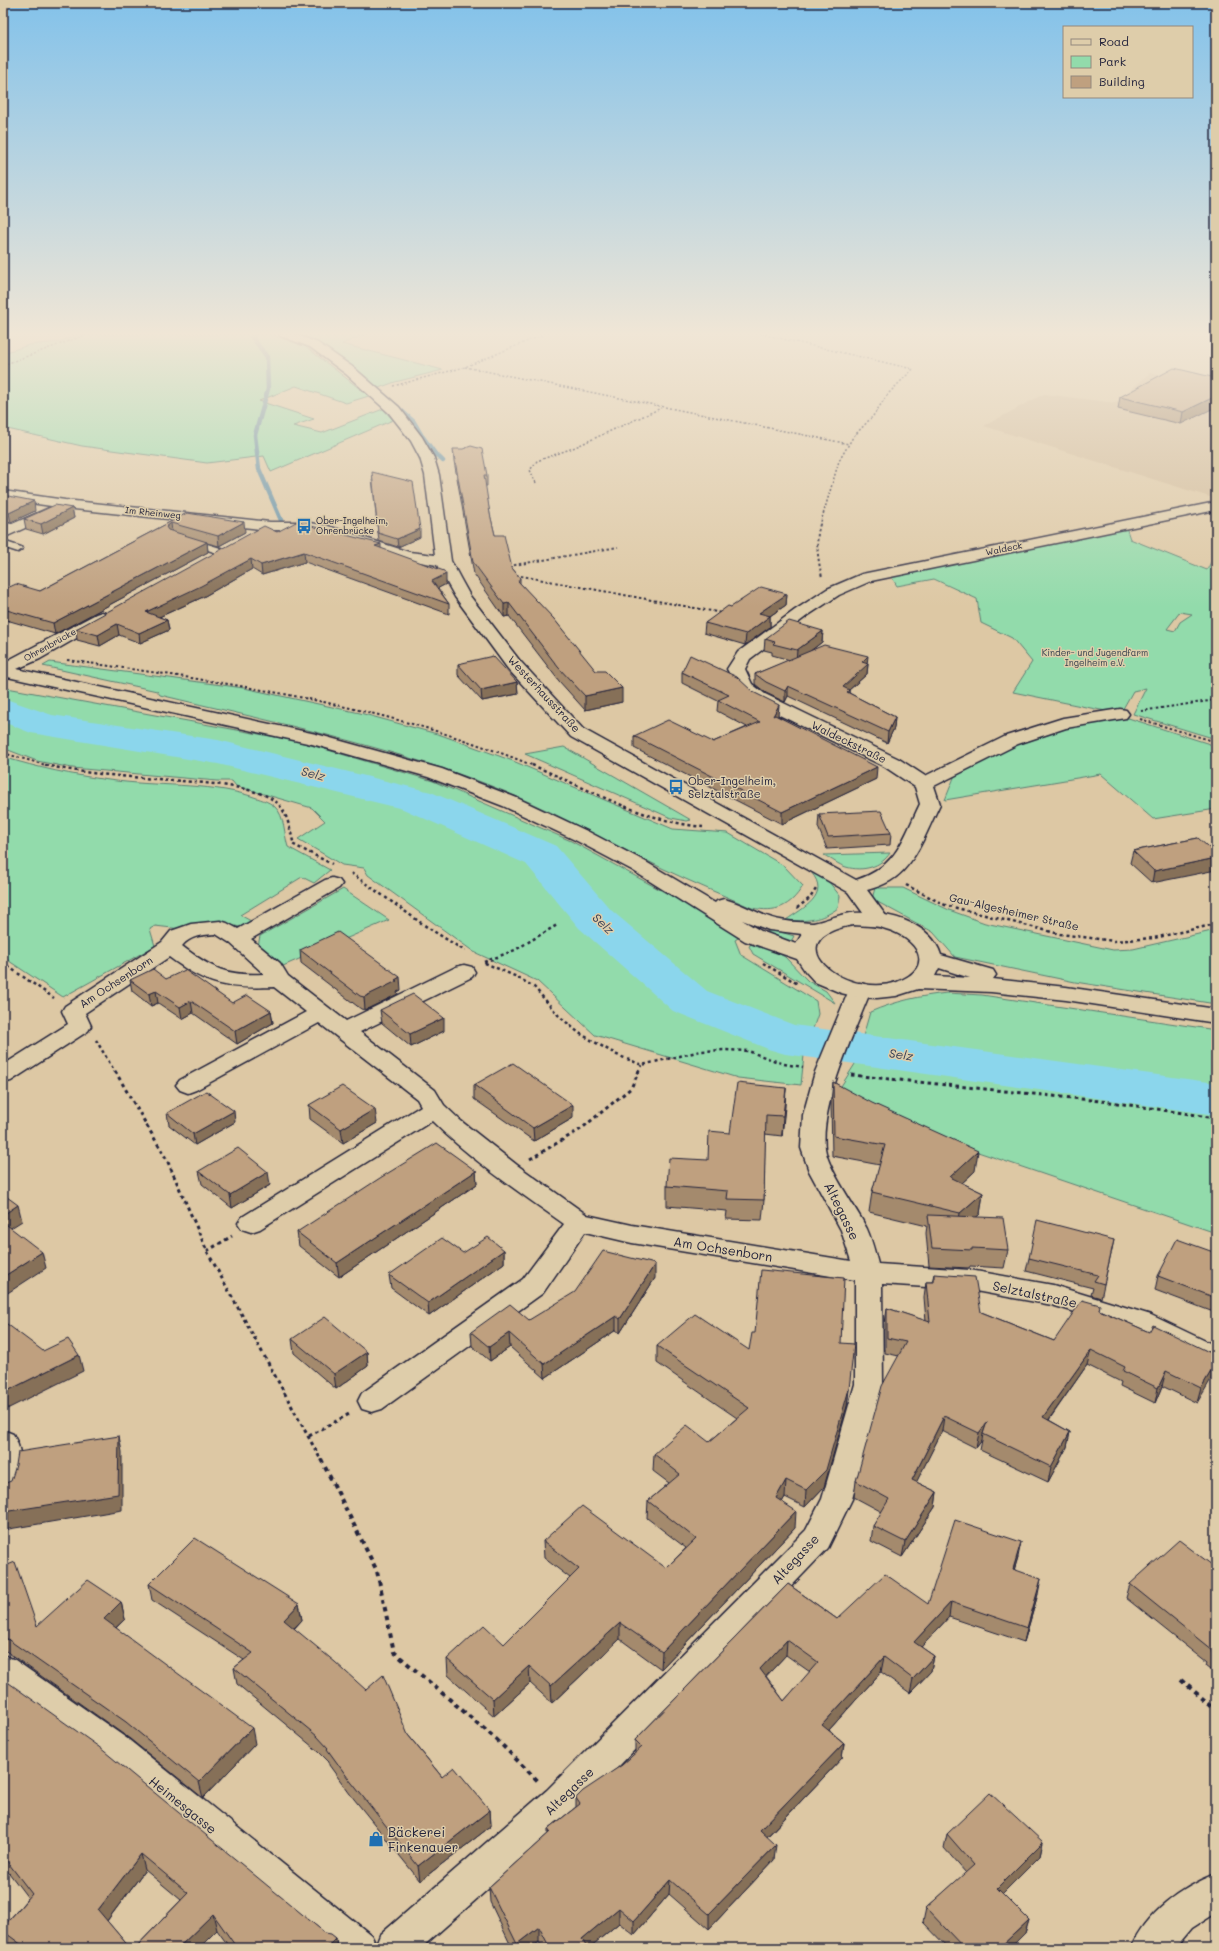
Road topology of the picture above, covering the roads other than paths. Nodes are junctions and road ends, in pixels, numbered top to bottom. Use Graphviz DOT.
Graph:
graph roads {
  1 [pos="406,425"];
  2 [pos="3,495"];
  3 [pos="65,504"];
  4 [pos="1216,506"];
  5 [pos="270,526"];
  6 [pos="7,529"];
  7 [pos="180,539"];
  8 [pos="3,544"];
  9 [pos="237,545"];
  10 [pos="18,549"];
  11 [pos="443,560"];
  12 [pos="202,563"];
  13 [pos="114,610"];
  14 [pos="801,613"];
  15 [pos="3,670"];
  16 [pos="1120,714"];
  17 [pos="924,784"];
  18 [pos="639,866"];
  19 [pos="338,873"];
  20 [pos="854,888"];
  21 [pos="853,919"];
  22 [pos="878,920"];
  23 [pos="819,930"];
  24 [pos="238,938"];
  25 [pos="170,947"];
  26 [pos="806,955"];
  27 [pos="931,958"];
  28 [pos="471,962"];
  29 [pos="280,980"];
  30 [pos="915,982"];
  31 [pos="860,990"];
  32 [pos="1062,993"];
  33 [pos="322,1012"];
  34 [pos="1216,1016"];
  35 [pos="346,1030"];
  36 [pos="3,1076"];
  37 [pos="188,1085"];
  38 [pos="434,1109"];
  39 [pos="579,1222"];
  40 [pos="251,1223"];
  41 [pos="868,1273"];
  42 [pos="1216,1358"];
  43 [pos="372,1401"];
  44 [pos="3,1442"];
  45 [pos="3,1488"];
  46 [pos="3,1670"];
  47 [pos="1216,1892"];
  48 [pos="402,1945"];
  49 [pos="358,1948"];
  50 [pos="1150,1948"];
  1 -- 11 [label="street, Westerhausstraße"];
  2 -- 3 [label="street, Im Rheinweg"];
  3 -- 5 [label="street, Im Rheinweg"];
  3 -- 6 [label="street"];
  4 -- 14 [label="street, Waldeck"];
  5 -- 9 [label="street"];
  5 -- 11 [label="street, Im Rheinweg"];
  7 -- 9 [label="lane"];
  8 -- 10 [label="lane"];
  9 -- 12 [label="street"];
  11 -- 20 [label="street, Westerhausstraße"];
  13 -- 15 [label="street, Ohrenbrücke"];
  14 -- 17 [label="street, Waldeckstraße"];
  15 -- 18 [label="street"];
  16 -- 17 [label="street"];
  17 -- 20 [label="street"];
  18 -- 23 [label="street"];
  18 -- 26 [label="street"];
  19 -- 24 [label="street"];
  20 -- 21 [label="street"];
  20 -- 22 [label="street, Westerhausstraße"];
  21 -- 22 [label="street"];
  21 -- 23 [label="street"];
  22 -- 27 [label="street"];
  23 -- 26 [label="street"];
  24 -- 25 [label="street, Am Ochsenborn"];
  24 -- 29 [label="street, Am Ochsenborn"];
  25 -- 29 [label="street"];
  25 -- 36 [label="street, Am Ochsenborn"];
  26 -- 31 [label="street"];
  27 -- 30 [label="street"];
  27 -- 32 [label="street"];
  28 -- 35 [label="street"];
  29 -- 33 [label="street, Am Ochsenborn"];
  30 -- 31 [label="street"];
  30 -- 32 [label="street"];
  31 -- 41 [label="street, Altegasse"];
  32 -- 34 [label="street"];
  33 -- 35 [label="street, Am Ochsenborn"];
  33 -- 37 [label="street"];
  35 -- 38 [label="street, Am Ochsenborn"];
  38 -- 39 [label="street, Am Ochsenborn"];
  38 -- 40 [label="street"];
  39 -- 41 [label="street, Am Ochsenborn"];
  39 -- 43 [label="street"];
  41 -- 42 [label="street, Selztalstraße"];
  41 -- 48 [label="street, Altegasse"];
  44 -- 45 [label="street"];
  46 -- 49 [label="street, Heimesgasse"];
  47 -- 50 [label="street"];
}
